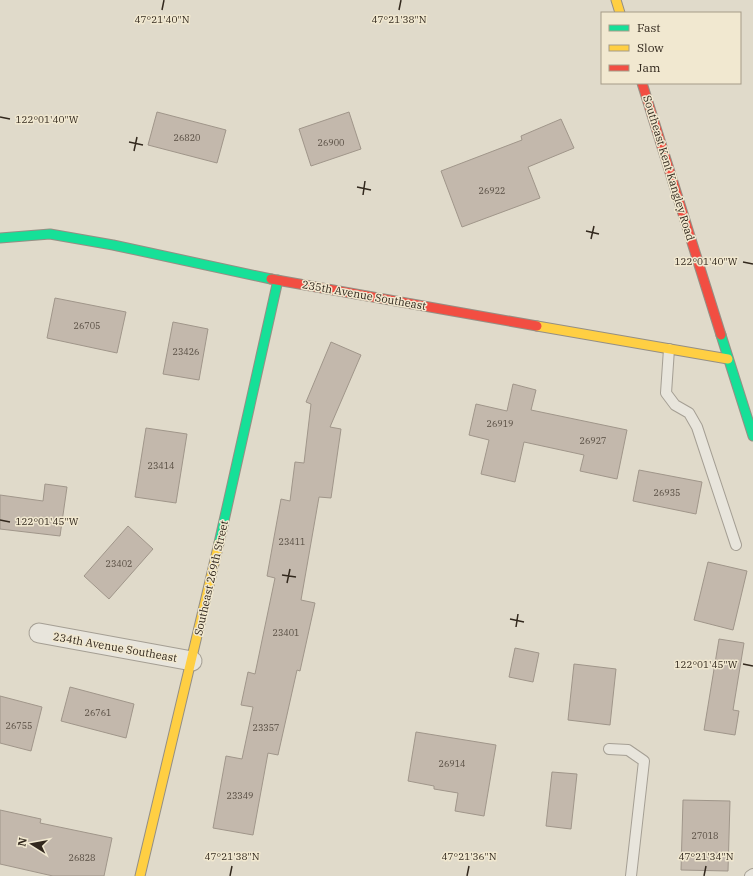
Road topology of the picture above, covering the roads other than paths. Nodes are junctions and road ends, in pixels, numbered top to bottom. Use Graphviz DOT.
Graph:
graph roads {
  1 [pos="616,0"];
  2 [pos="620,12"];
  3 [pos="642,84"];
  4 [pos="0,238"];
  5 [pos="278,280"];
  6 [pos="669,349"];
  7 [pos="728,359"];
  8 [pos="753,436"];
  9 [pos="736,545"];
  10 [pos="39,633"];
  11 [pos="192,661"];
  12 [pos="609,749"];
  13 [pos="753,874"];
  14 [pos="140,876"];
  15 [pos="631,876"];
  16 [pos="750,876"];
  1 -- 2 [label="street"];
  3 -- 7 [label="street, Southeast Kent Kangley Road"];
  4 -- 5 [label="street, 235th Avenue Southeast"];
  5 -- 6 [label="street, 235th Avenue Southeast"];
  5 -- 11 [label="street, Southeast 269th Street"];
  6 -- 7 [label="street, 235th Avenue Southeast"];
  6 -- 9 [label="lane"];
  7 -- 8 [label="street, Southeast Kent Kangley Road"];
  10 -- 11 [label="street, 234th Avenue Southeast"];
  11 -- 14 [label="street, Southeast 269th Street"];
  12 -- 15 [label="lane"];
  13 -- 16 [label="lane"];
}
